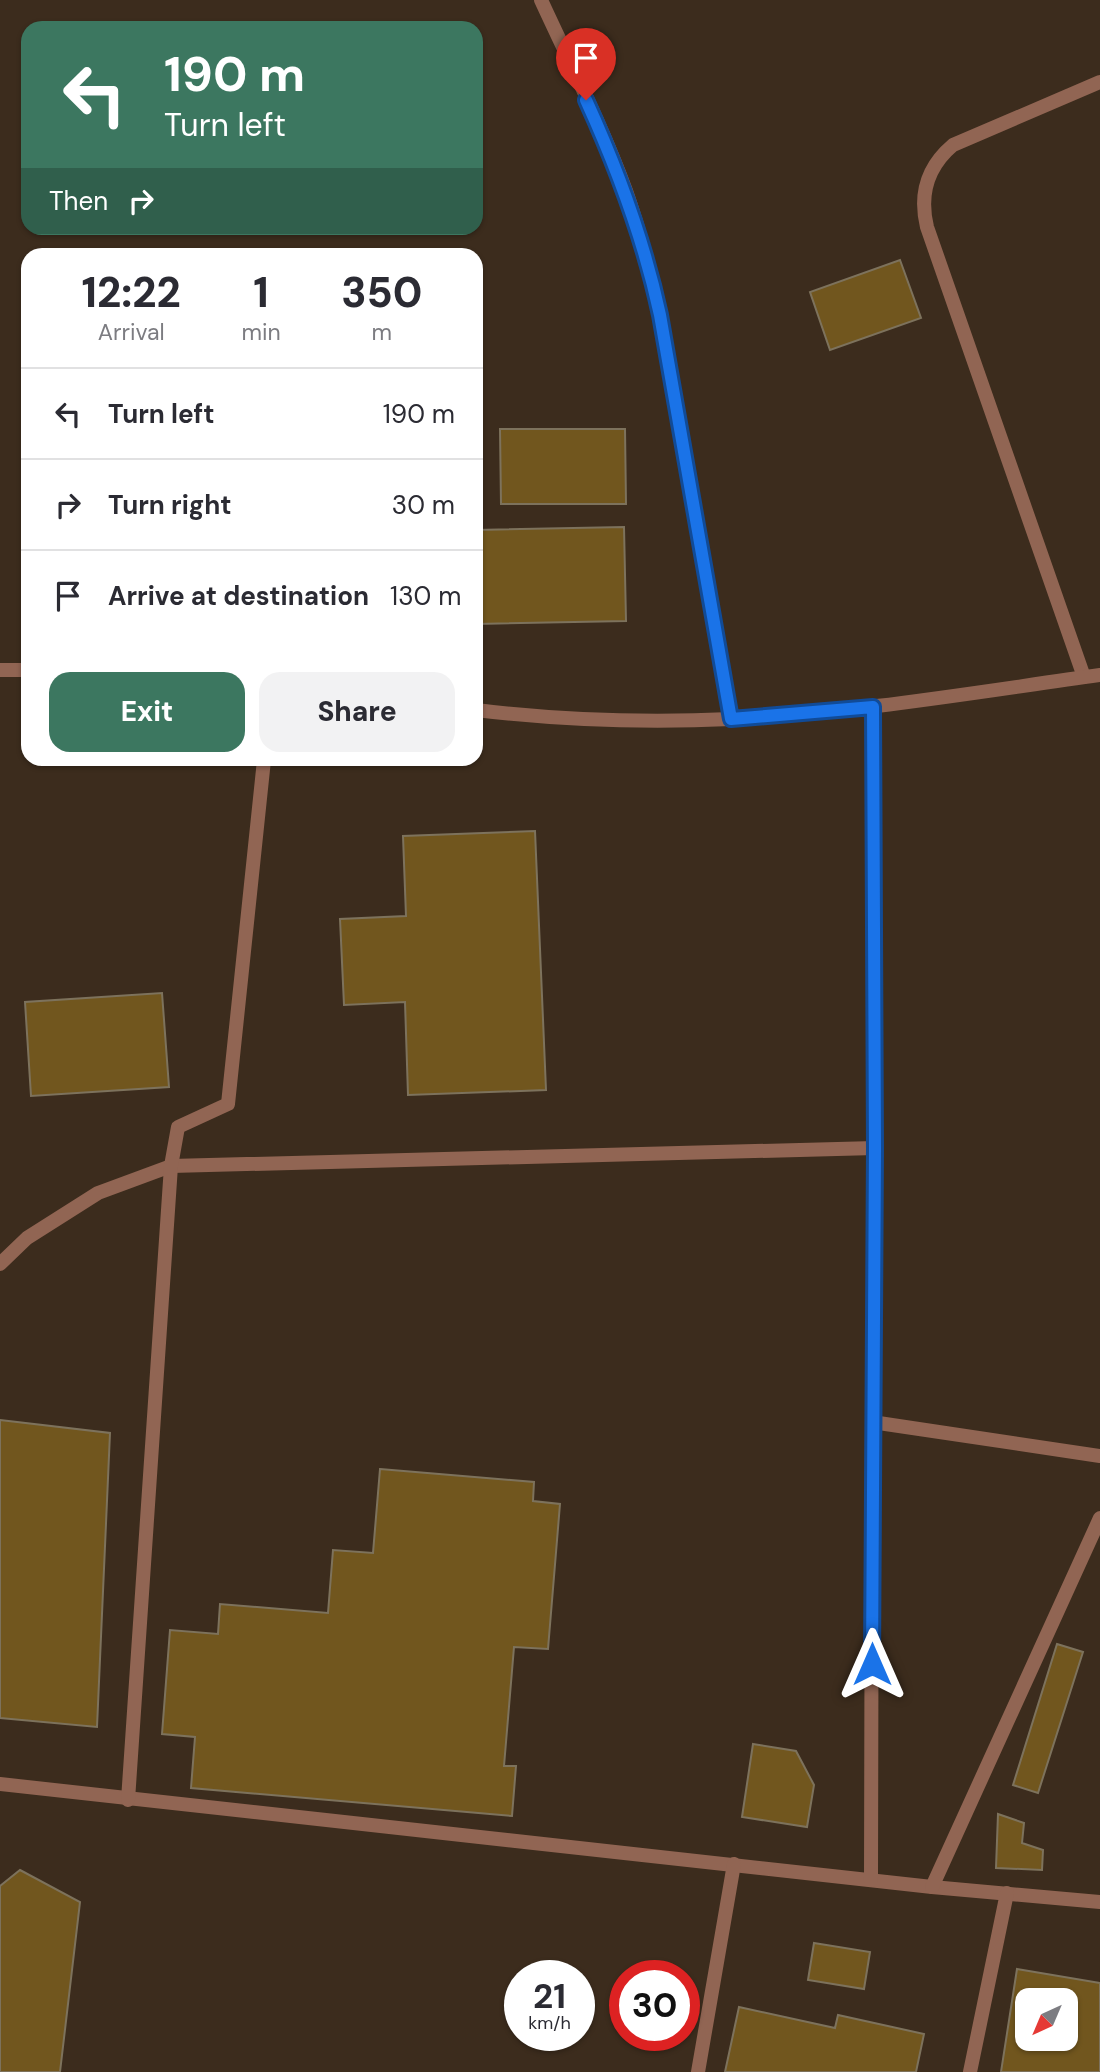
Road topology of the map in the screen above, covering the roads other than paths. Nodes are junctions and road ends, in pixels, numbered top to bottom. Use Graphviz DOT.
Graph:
graph roads {
  1 [pos="541,0"];
  2 [pos="1100,82"];
  3 [pos="0,670"];
  4 [pos="21,670"];
  5 [pos="1100,675"];
  6 [pos="1084,677"];
  7 [pos="873,707"];
  8 [pos="483,710"];
  9 [pos="731,719"];
  10 [pos="263,766"];
  11 [pos="875,1148"];
  12 [pos="171,1166"];
  13 [pos="0,1264"];
  14 [pos="873,1422"];
  15 [pos="1100,1456"];
  16 [pos="1100,1518"];
  17 [pos="0,1784"];
  18 [pos="128,1800"];
  19 [pos="734,1864"];
  20 [pos="872,1880"];
  21 [pos="932,1887"];
  22 [pos="1007,1893"];
  23 [pos="1100,1902"];
  24 [pos="698,2072"];
  25 [pos="970,2072"];
  1 -- 9 [label="street"];
  2 -- 6 [label="street"];
  3 -- 4 [label="street"];
  5 -- 6 [label="street"];
  6 -- 7 [label="street"];
  7 -- 9 [label="street"];
  7 -- 11 [label="street"];
  8 -- 9 [label="street"];
  10 -- 12 [label="street"];
  11 -- 12 [label="street"];
  11 -- 14 [label="street"];
  12 -- 13 [label="street"];
  12 -- 18 [label="street"];
  14 -- 15 [label="street"];
  14 -- 20 [label="street"];
  16 -- 21 [label="street"];
  17 -- 18 [label="street"];
  18 -- 19 [label="street"];
  19 -- 20 [label="street"];
  19 -- 24 [label="street"];
  20 -- 21 [label="street"];
  21 -- 22 [label="street"];
  22 -- 23 [label="street"];
  22 -- 25 [label="street"];
}
